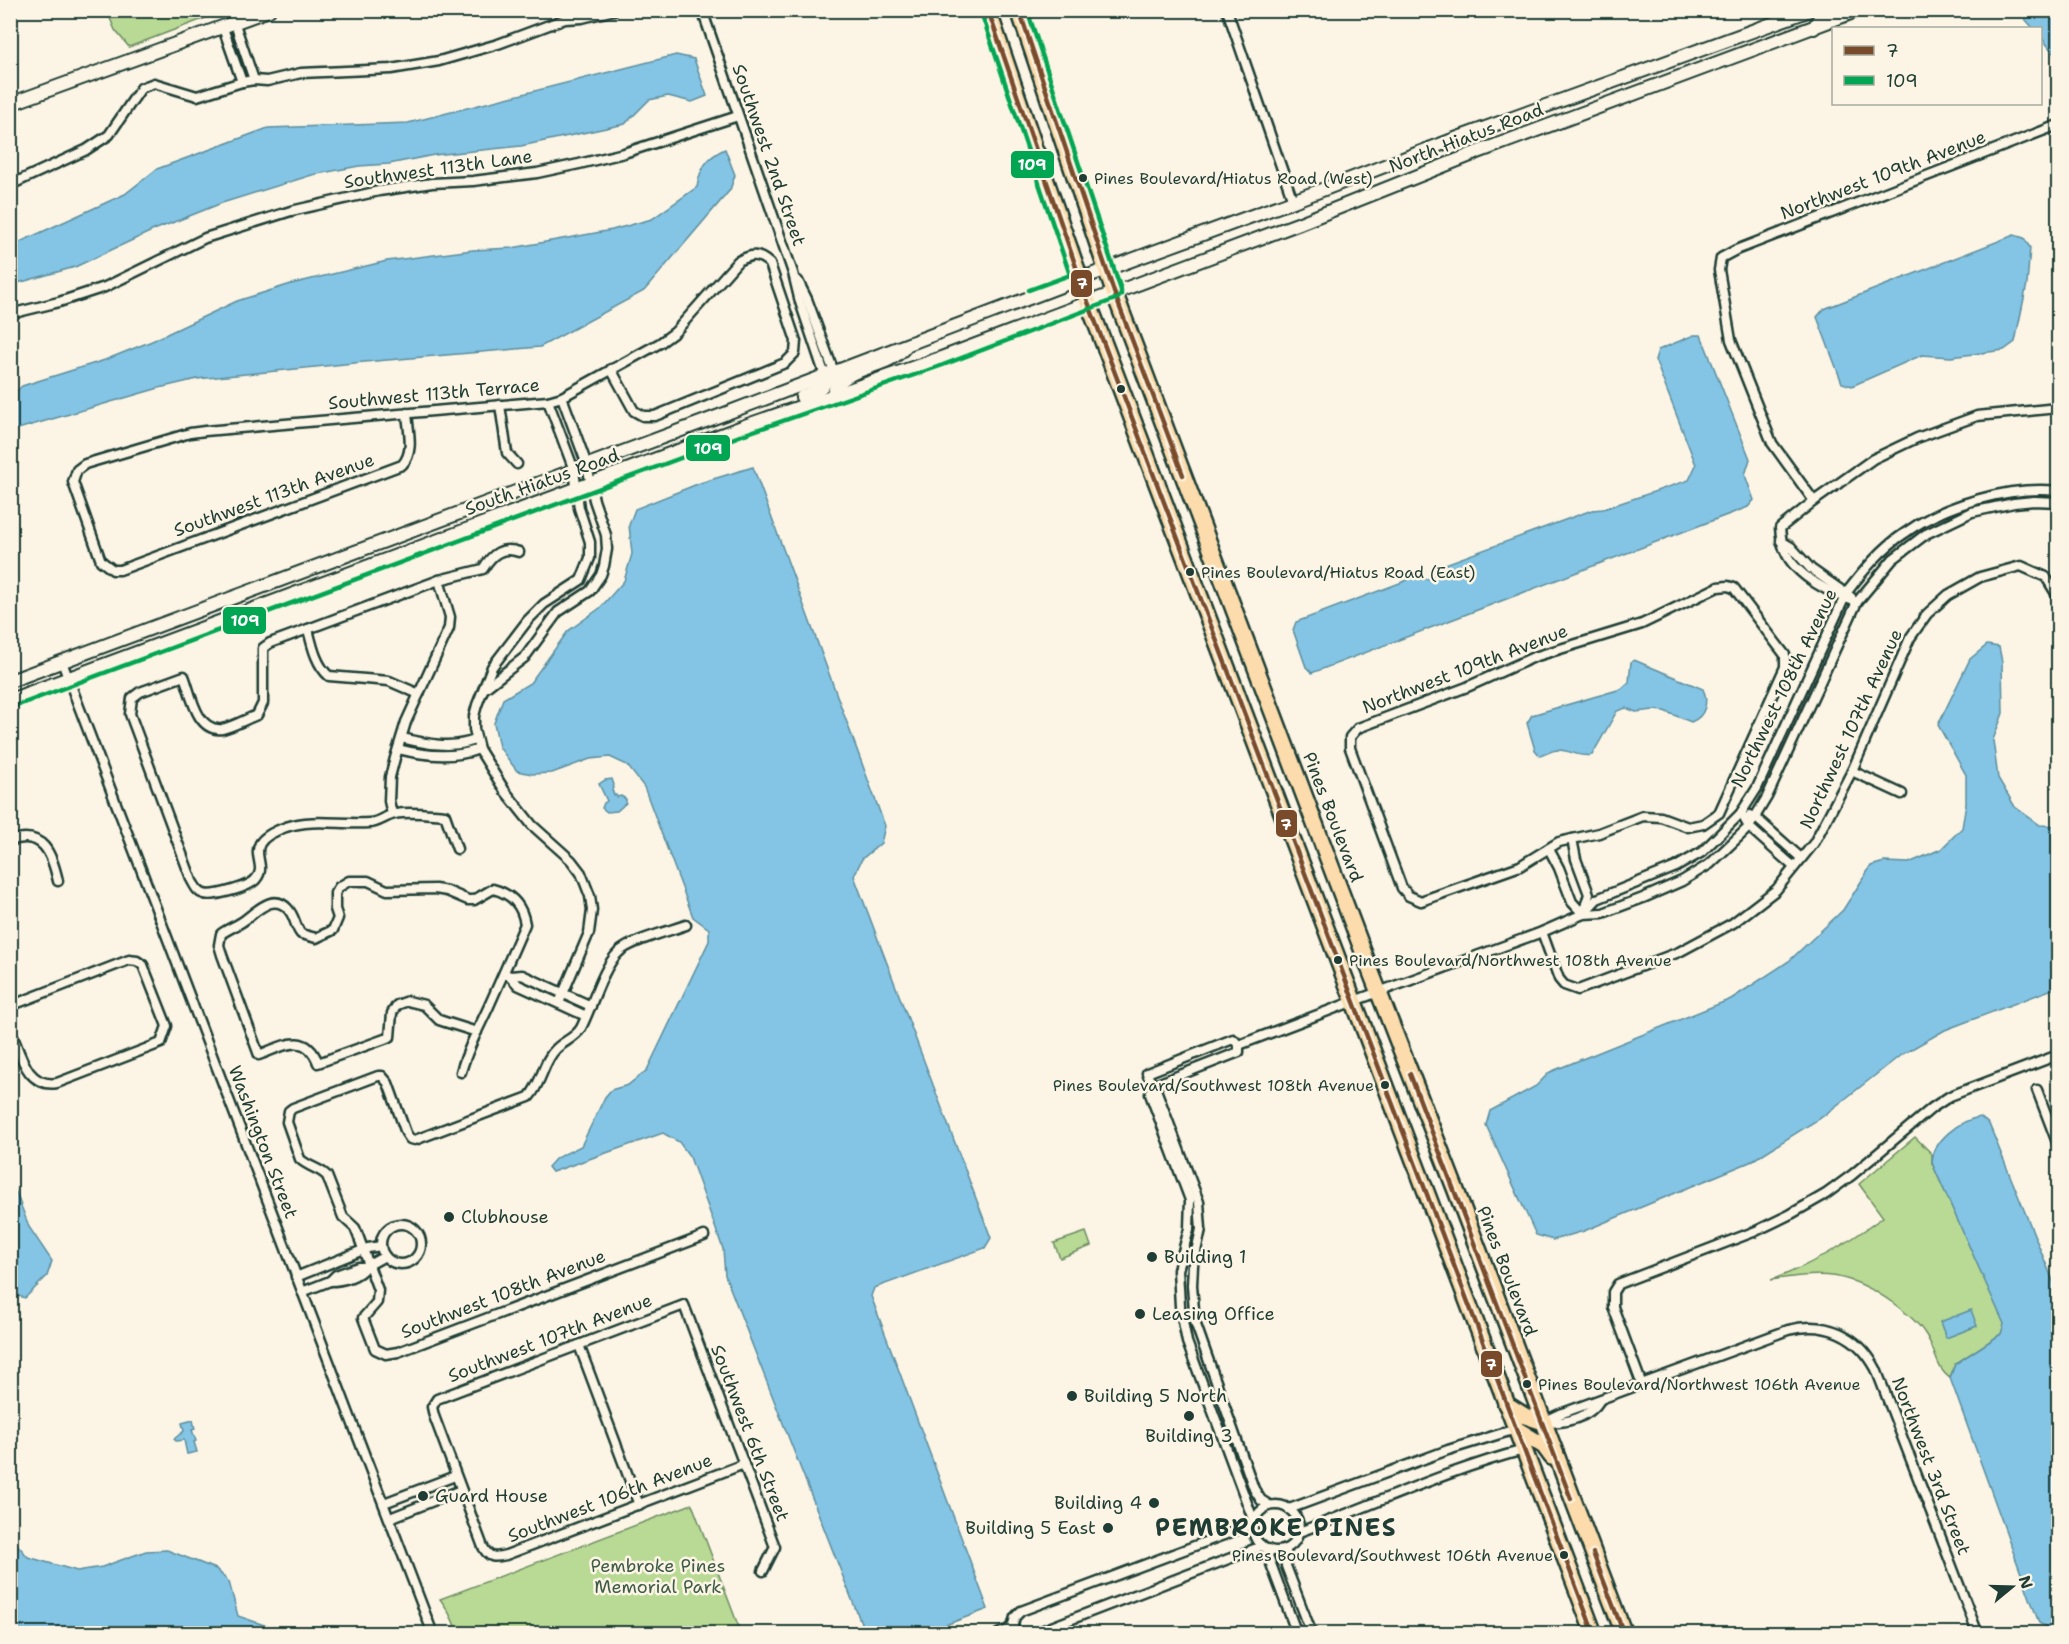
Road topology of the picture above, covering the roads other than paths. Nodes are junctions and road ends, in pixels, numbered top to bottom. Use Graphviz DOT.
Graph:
graph roads {
  1 [pos="269,10"];
  2 [pos="614,10"];
  3 [pos="702,10"];
  4 [pos="988,10"];
  5 [pos="1018,10"];
  6 [pos="1227,10"];
  7 [pos="1810,10"];
  8 [pos="1829,10"];
  9 [pos="1859,10"];
  10 [pos="564,15"];
  11 [pos="229,26"];
  12 [pos="1814,28"];
  13 [pos="254,80"];
  14 [pos="242,82"];
  15 [pos="10,104"];
  16 [pos="738,116"];
  17 [pos="2058,125"];
  18 [pos="10,185"];
  19 [pos="1293,201"];
  20 [pos="1106,269"];
  21 [pos="1079,279"];
  22 [pos="1114,292"];
  23 [pos="1088,302"];
  24 [pos="10,314"];
  25 [pos="908,344"];
  26 [pos="611,369"];
  27 [pos="829,374"];
  28 [pos="832,395"];
  29 [pos="561,397"];
  30 [pos="548,401"];
  31 [pos="500,405"];
  32 [pos="2058,408"];
  33 [pos="407,413"];
  34 [pos="742,426"];
  35 [pos="517,464"];
  36 [pos="587,465"];
  37 [pos="574,470"];
  38 [pos="592,483"];
  39 [pos="576,489"];
  40 [pos="2058,491"];
  41 [pos="1814,501"];
  42 [pos="2058,502"];
  43 [pos="519,552"];
  44 [pos="106,567"];
  45 [pos="439,580"];
  46 [pos="1845,596"];
  47 [pos="1857,602"];
  48 [pos="2058,613"];
  49 [pos="308,629"];
  50 [pos="62,662"];
  51 [pos="67,678"];
  52 [pos="10,681"];
  53 [pos="485,689"];
  54 [pos="419,694"];
  55 [pos="10,700"];
  56 [pos="402,738"];
  57 [pos="475,740"];
  58 [pos="479,749"];
  59 [pos="398,750"];
  60 [pos="1852,771"];
  61 [pos="1902,794"];
  62 [pos="1741,813"];
  63 [pos="392,814"];
  64 [pos="1755,817"];
  65 [pos="1749,826"];
  66 [pos="1572,838"];
  67 [pos="10,841"];
  68 [pos="457,849"];
  69 [pos="1549,849"];
  70 [pos="1801,858"];
  71 [pos="1794,867"];
  72 [pos="57,881"];
  73 [pos="1583,914"];
  74 [pos="686,925"];
  75 [pos="1542,932"];
  76 [pos="507,974"];
  77 [pos="1378,992"];
  78 [pos="563,993"];
  79 [pos="1354,1000"];
  80 [pos="559,1003"];
  81 [pos="10,1006"];
  82 [pos="591,1006"];
  83 [pos="586,1016"];
  84 [pos="10,1029"];
  85 [pos="477,1032"];
  86 [pos="1239,1045"];
  87 [pos="2058,1055"];
  88 [pos="461,1072"];
  89 [pos="1152,1086"];
  90 [pos="2037,1090"];
  91 [pos="2054,1120"];
  92 [pos="2058,1145"];
  93 [pos="704,1236"];
  94 [pos="381,1246"];
  95 [pos="385,1256"];
  96 [pos="366,1260"];
  97 [pos="332,1263"];
  98 [pos="296,1277"];
  99 [pos="333,1278"];
  100 [pos="302,1293"];
  101 [pos="684,1305"];
  102 [pos="579,1345"];
  103 [pos="1642,1385"];
  104 [pos="1506,1404"];
  105 [pos="1543,1422"];
  106 [pos="1516,1429"];
  107 [pos="1524,1450"];
  108 [pos="744,1464"];
  109 [pos="1558,1464"];
  110 [pos="455,1476"];
  111 [pos="428,1486"];
  112 [pos="461,1490"];
  113 [pos="434,1501"];
  114 [pos="384,1503"];
  115 [pos="639,1505"];
  116 [pos="1269,1505"];
  117 [pos="1289,1509"];
  118 [pos="390,1518"];
  119 [pos="1253,1523"];
  120 [pos="1299,1532"];
  121 [pos="1264,1547"];
  122 [pos="1286,1549"];
  123 [pos="763,1571"];
  124 [pos="1012,1628"];
  125 [pos="433,1634"];
  126 [pos="998,1634"];
  127 [pos="1021,1634"];
  128 [pos="1033,1634"];
  129 [pos="1297,1634"];
  130 [pos="1312,1634"];
  131 [pos="1594,1634"];
  132 [pos="1624,1634"];
  133 [pos="1978,1634"];
  1 -- 11 [label="main road"];
  2 -- 10 [label="street"];
  3 -- 16 [label="street, Southwest 2nd Street"];
  4 -- 21 [label="highway"];
  5 -- 20 [label="highway, Pines Boulevard"];
  6 -- 19 [label="street"];
  7 -- 19 [label="main road, North Hiatus Road"];
  8 -- 12 [label="main road"];
  9 -- 12 [label="main road, North Hiatus Road"];
  10 -- 13 [label="street"];
  11 -- 13 [label="street"];
  11 -- 14 [label="street"];
  11 -- 15 [label="main road"];
  12 -- 22 [label="main road, North Hiatus Road"];
  13 -- 14 [label="street"];
  14 -- 18 [label="street"];
  16 -- 24 [label="street, Southwest 113th Lane"];
  16 -- 27 [label="street, Southwest 2nd Street"];
  17 -- 41 [label="street, Northwest 109th Avenue"];
  19 -- 20 [label="main road, North Hiatus Road"];
  20 -- 21 [label="main road, North Hiatus Road"];
  20 -- 22 [label="highway, Pines Boulevard"];
  21 -- 23 [label="highway"];
  21 -- 25 [label="main road, South Hiatus Road"];
  22 -- 23 [label="main road, North Hiatus Road"];
  22 -- 77 [label="highway, Pines Boulevard"];
  23 -- 28 [label="main road, South Hiatus Road"];
  23 -- 79 [label="highway"];
  25 -- 27 [label="main road, South Hiatus Road"];
  25 -- 28 [label="main road"];
  26 -- 26 [label="street, Southwest 113th Terrace"];
  26 -- 29 [label="street, Southwest 113th Terrace"];
  27 -- 34 [label="main road"];
  27 -- 36 [label="main road, South Hiatus Road"];
  28 -- 34 [label="main road, South Hiatus Road"];
  29 -- 30 [label="street, Southwest 113th Terrace"];
  29 -- 36 [label="street"];
  30 -- 31 [label="street, Southwest 113th Terrace"];
  30 -- 37 [label="street"];
  31 -- 33 [label="street, Southwest 113th Terrace"];
  31 -- 35 [label="street"];
  32 -- 41 [label="street"];
  33 -- 44 [label="street, Southwest 113th Avenue"];
  33 -- 44 [label="street, Southwest 113th Terrace"];
  34 -- 38 [label="main road, South Hiatus Road"];
  36 -- 37 [label="main road, South Hiatus Road"];
  36 -- 38 [label="street"];
  37 -- 39 [label="street"];
  37 -- 50 [label="main road, South Hiatus Road"];
  38 -- 39 [label="main road, South Hiatus Road"];
  38 -- 53 [label="street"];
  39 -- 51 [label="main road, South Hiatus Road"];
  39 -- 53 [label="street"];
  40 -- 46 [label="street, Northwest 108th Avenue"];
  41 -- 46 [label="street"];
  42 -- 47 [label="street, Northwest 108th Avenue"];
  43 -- 45 [label="street"];
  45 -- 49 [label="street"];
  45 -- 54 [label="street"];
  46 -- 47 [label="street"];
  46 -- 62 [label="street, Northwest 108th Avenue"];
  47 -- 64 [label="street, Northwest 108th Avenue"];
  48 -- 60 [label="street, Northwest 107th Avenue"];
  49 -- 54 [label="street"];
  49 -- 63 [label="street"];
  50 -- 51 [label="street, Washington Street"];
  50 -- 52 [label="main road, South Hiatus Road"];
  51 -- 55 [label="main road, South Hiatus Road"];
  51 -- 98 [label="street, Washington Street"];
  53 -- 57 [label="street"];
  54 -- 56 [label="street"];
  56 -- 57 [label="street"];
  56 -- 59 [label="street"];
  57 -- 58 [label="street"];
  58 -- 59 [label="street"];
  58 -- 78 [label="street"];
  59 -- 63 [label="street"];
  60 -- 61 [label="street"];
  60 -- 70 [label="street, Northwest 107th Avenue"];
  62 -- 64 [label="street"];
  62 -- 65 [label="street"];
  62 -- 73 [label="street, Northwest 108th Avenue"];
  63 -- 68 [label="street"];
  64 -- 65 [label="street, Northwest 108th Avenue"];
  64 -- 70 [label="street"];
  65 -- 71 [label="street"];
  65 -- 73 [label="street, Northwest 108th Avenue"];
  66 -- 69 [label="street"];
  66 -- 69 [label="street, Northwest 109th Avenue"];
  66 -- 73 [label="street"];
  67 -- 72 [label="street"];
  69 -- 73 [label="street"];
  70 -- 71 [label="street, Northwest 107th Avenue"];
  71 -- 75 [label="street, Northwest 107th Avenue"];
  73 -- 75 [label="street, Northwest 108th Avenue"];
  74 -- 82 [label="street"];
  75 -- 77 [label="street, Northwest 108th Avenue"];
  76 -- 78 [label="street"];
  76 -- 80 [label="street"];
  76 -- 85 [label="street"];
  76 -- 85 [label="street"];
  77 -- 79 [label="street, Northwest 108th Avenue"];
  77 -- 105 [label="highway, Pines Boulevard"];
  78 -- 80 [label="street"];
  78 -- 82 [label="street"];
  79 -- 86 [label="street, Northwest 108th Avenue"];
  79 -- 104 [label="highway"];
  80 -- 83 [label="street"];
  81 -- 84 [label="street"];
  82 -- 83 [label="street"];
  83 -- 96 [label="street"];
  85 -- 88 [label="street"];
  86 -- 89 [label="street, Northwest 108th Avenue"];
  86 -- 89 [label="street, Northwest 108th Avenue"];
  87 -- 103 [label="street"];
  89 -- 116 [label="street"];
  89 -- 119 [label="street"];
  90 -- 91 [label="street"];
  91 -- 92 [label="street"];
  93 -- 96 [label="street, Southwest 108th Avenue"];
  94 -- 95 [label="street"];
  94 -- 95 [label="street"];
  94 -- 96 [label="street"];
  95 -- 96 [label="street"];
  96 -- 97 [label="street"];
  96 -- 99 [label="street"];
  97 -- 98 [label="street"];
  97 -- 99 [label="street"];
  98 -- 100 [label="street, Washington Street"];
  99 -- 100 [label="street"];
  100 -- 114 [label="street, Washington Street"];
  101 -- 102 [label="street, Southwest 107th Avenue"];
  101 -- 108 [label="street, Southwest 6th Street"];
  102 -- 110 [label="street, Southwest 107th Avenue"];
  102 -- 115 [label="street"];
  103 -- 105 [label="street"];
  103 -- 133 [label="street, Northwest 3rd Street"];
  104 -- 105 [label="highway"];
  104 -- 106 [label="highway"];
  105 -- 109 [label="highway, Pines Boulevard"];
  106 -- 107 [label="highway"];
  106 -- 109 [label="highway"];
  106 -- 117 [label="street"];
  107 -- 120 [label="street"];
  107 -- 131 [label="highway"];
  108 -- 115 [label="street, Southwest 106th Avenue"];
  108 -- 123 [label="street, Southwest 6th Street"];
  109 -- 132 [label="highway, Pines Boulevard"];
  110 -- 111 [label="street"];
  110 -- 112 [label="street"];
  111 -- 113 [label="street"];
  111 -- 114 [label="street"];
  112 -- 113 [label="street"];
  112 -- 115 [label="street, Southwest 106th Avenue"];
  113 -- 118 [label="street"];
  114 -- 118 [label="street, Washington Street"];
  116 -- 117 [label="street"];
  116 -- 119 [label="street"];
  117 -- 120 [label="street"];
  118 -- 125 [label="street, Washington Street"];
  119 -- 121 [label="street"];
  119 -- 124 [label="street"];
  120 -- 122 [label="street"];
  121 -- 122 [label="street"];
  121 -- 128 [label="street"];
  121 -- 129 [label="street"];
  122 -- 130 [label="street"];
  124 -- 126 [label="street"];
  124 -- 127 [label="street"];
}
